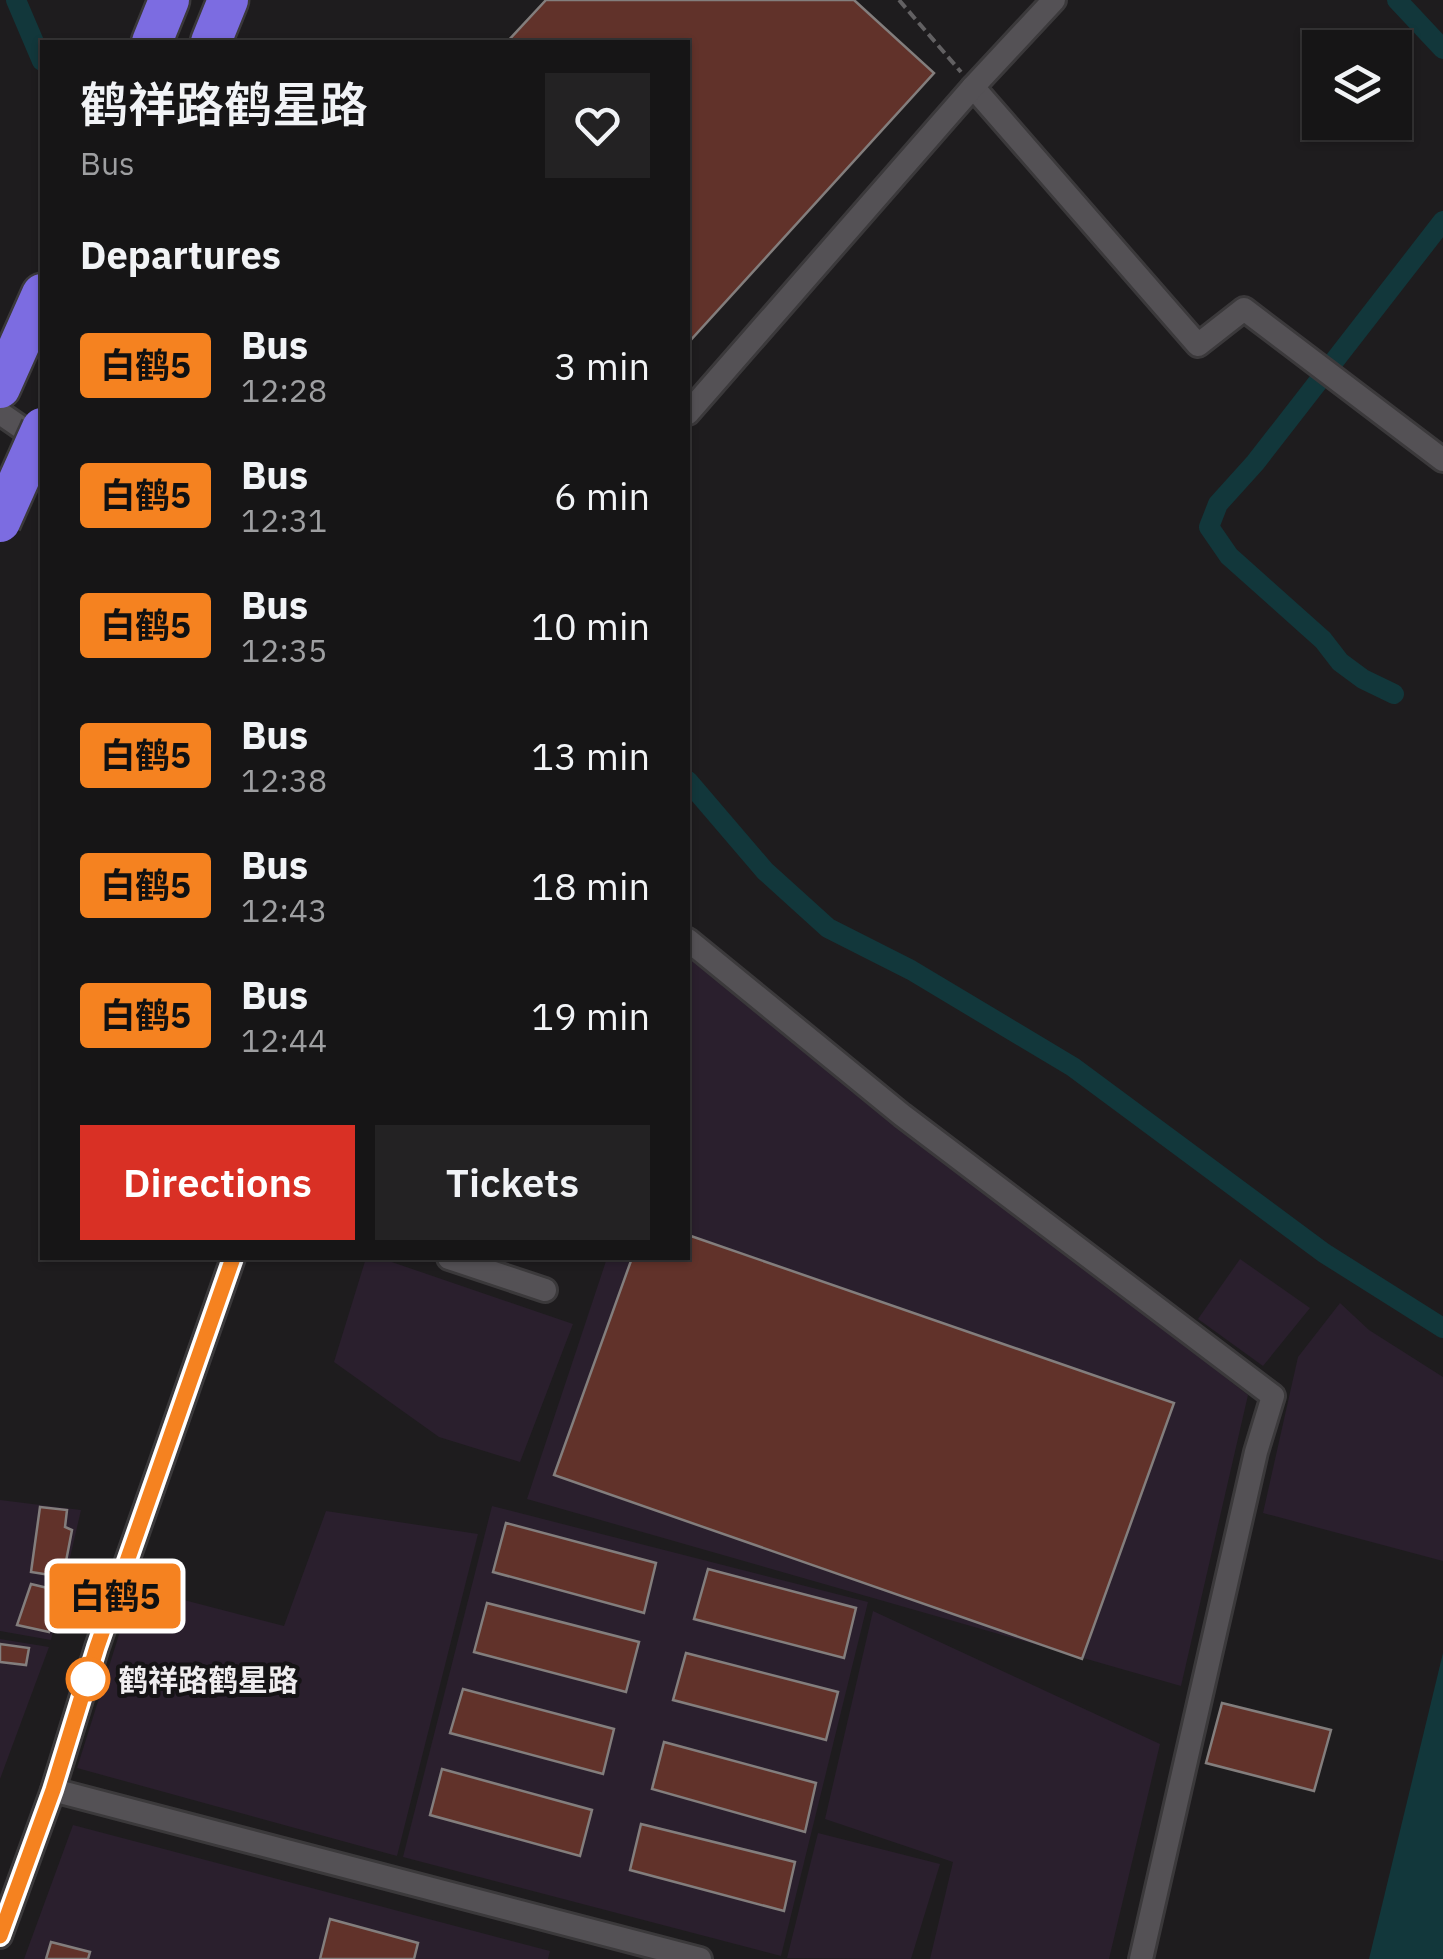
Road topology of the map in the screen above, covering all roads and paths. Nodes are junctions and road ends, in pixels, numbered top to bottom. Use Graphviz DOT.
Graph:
graph roads {
  1 [pos="169,0"];
  2 [pos="228,0"];
  3 [pos="898,0"];
  4 [pos="1054,0"];
  5 [pos="153,40"];
  6 [pos="211,40"];
  7 [pos="974,87"];
  8 [pos="40,298"];
  9 [pos="0,388"];
  10 [pos="690,411"];
  11 [pos="0,413"];
  12 [pos="40,432"];
  13 [pos="40,441"];
  14 [pos="1443,460"];
  15 [pos="0,522"];
  16 [pos="690,942"];
  17 [pos="232,1260"];
  18 [pos="455,1260"];
  19 [pos="544,1290"];
  20 [pos="53,1790"];
  21 [pos="0,1936"];
  22 [pos="700,1959"];
  23 [pos="1141,1959"];
  1 -- 5 [label="highway"];
  2 -- 6 [label="highway"];
  3 -- 7 [label="path"];
  4 -- 7 [label="street"];
  7 -- 10 [label="street"];
  7 -- 14 [label="street"];
  8 -- 9 [label="highway"];
  11 -- 13 [label="street"];
  12 -- 15 [label="highway, bridge"];
  16 -- 23 [label="street"];
  17 -- 20 [label="street"];
  18 -- 19 [label="street"];
  20 -- 21 [label="street"];
  20 -- 22 [label="street"];
}
